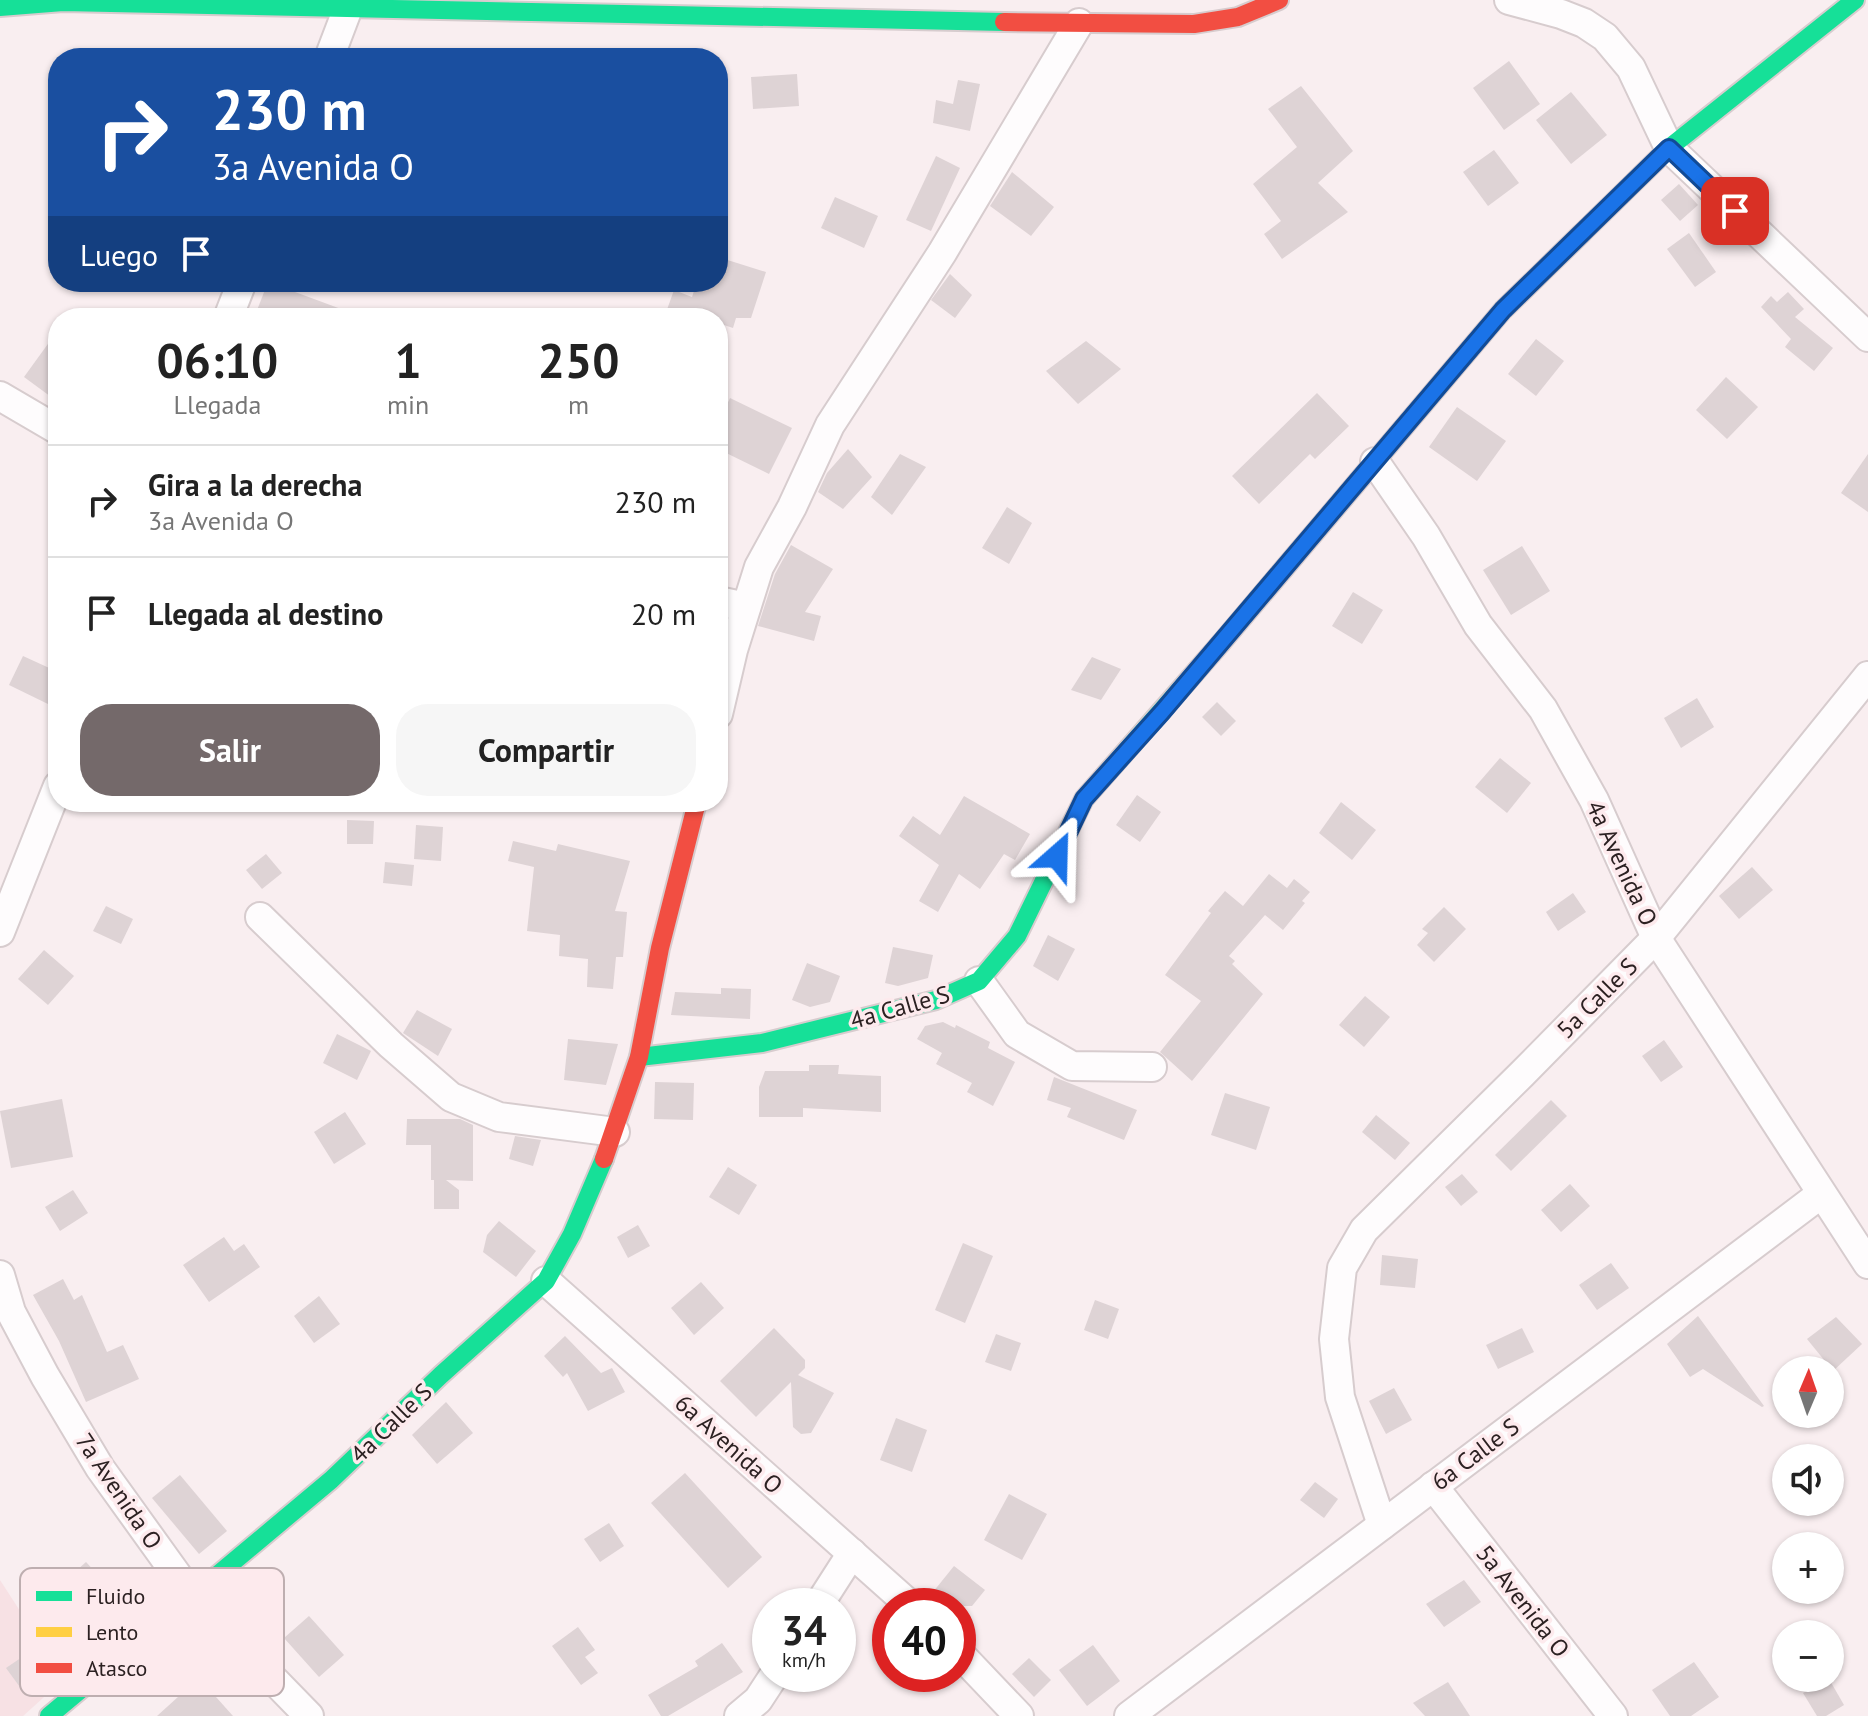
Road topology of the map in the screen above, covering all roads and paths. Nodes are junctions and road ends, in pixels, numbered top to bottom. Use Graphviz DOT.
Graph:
graph roads {
  1 [pos="1279,0"];
  2 [pos="1509,0"];
  3 [pos="1855,0"];
  4 [pos="0,7"];
  5 [pos="348,8"];
  6 [pos="1079,23"];
  7 [pos="333,48"];
  8 [pos="1669,148"];
  9 [pos="1868,337"];
  10 [pos="0,396"];
  11 [pos="48,424"];
  12 [pos="1375,462"];
  13 [pos="728,603"];
  14 [pos="746,607"];
  15 [pos="728,676"];
  16 [pos="1868,676"];
  17 [pos="48,811"];
  18 [pos="694,812"];
  19 [pos="260,917"];
  20 [pos="0,930"];
  21 [pos="1656,938"];
  22 [pos="979,981"];
  23 [pos="639,1057"];
  24 [pos="1152,1067"];
  25 [pos="615,1132"];
  26 [pos="1821,1194"];
  27 [pos="1868,1264"];
  28 [pos="0,1275"];
  29 [pos="546,1281"];
  30 [pos="1433,1486"];
  31 [pos="1382,1525"];
  32 [pos="852,1553"];
  33 [pos="172,1568"];
  34 [pos="226,1568"];
  35 [pos="830,1588"];
  36 [pos="891,1588"];
  37 [pos="976,1671"];
  38 [pos="284,1690"];
  39 [pos="763,1692"];
  40 [pos="73,1696"];
  41 [pos="49,1716"];
  42 [pos="309,1716"];
  43 [pos="739,1716"];
  44 [pos="1019,1716"];
  45 [pos="1129,1716"];
  46 [pos="1613,1716"];
  1 -- 6 [label="street"];
  2 -- 8 [label="street"];
  3 -- 8 [label="street, 4a Calle S"];
  4 -- 5 [label="street"];
  5 -- 6 [label="street"];
  5 -- 7 [label="street"];
  6 -- 14 [label="street"];
  8 -- 9 [label="street"];
  8 -- 12 [label="street, 4a Calle S"];
  10 -- 11 [label="street"];
  12 -- 21 [label="street, 4a Avenida O"];
  12 -- 22 [label="street, 4a Calle S"];
  13 -- 14 [label="street"];
  14 -- 15 [label="street"];
  16 -- 21 [label="street, 5a Calle S"];
  17 -- 20 [label="street"];
  18 -- 23 [label="street"];
  19 -- 25 [label="street"];
  21 -- 26 [label="street, 4a Avenida O"];
  21 -- 31 [label="street, 5a Calle S"];
  22 -- 23 [label="street, 4a Calle S"];
  22 -- 24 [label="street"];
  23 -- 25 [label="street, 4a Calle S"];
  25 -- 29 [label="street, 4a Calle S"];
  26 -- 27 [label="street, 4a Avenida O"];
  26 -- 30 [label="street, 6a Calle S"];
  28 -- 33 [label="street, 7a Avenida O"];
  29 -- 32 [label="street, 6a Avenida O"];
  29 -- 34 [label="street, 4a Calle S"];
  30 -- 31 [label="street, 6a Calle S"];
  30 -- 46 [label="street, 5a Avenida O"];
  31 -- 45 [label="street, 6a Calle S"];
  32 -- 35 [label="street"];
  32 -- 36 [label="street, 6a Avenida O"];
  37 -- 44 [label="street"];
  38 -- 42 [label="street, 7a Avenida O"];
  39 -- 43 [label="street"];
  40 -- 41 [label="street, 4a Calle S"];
}
